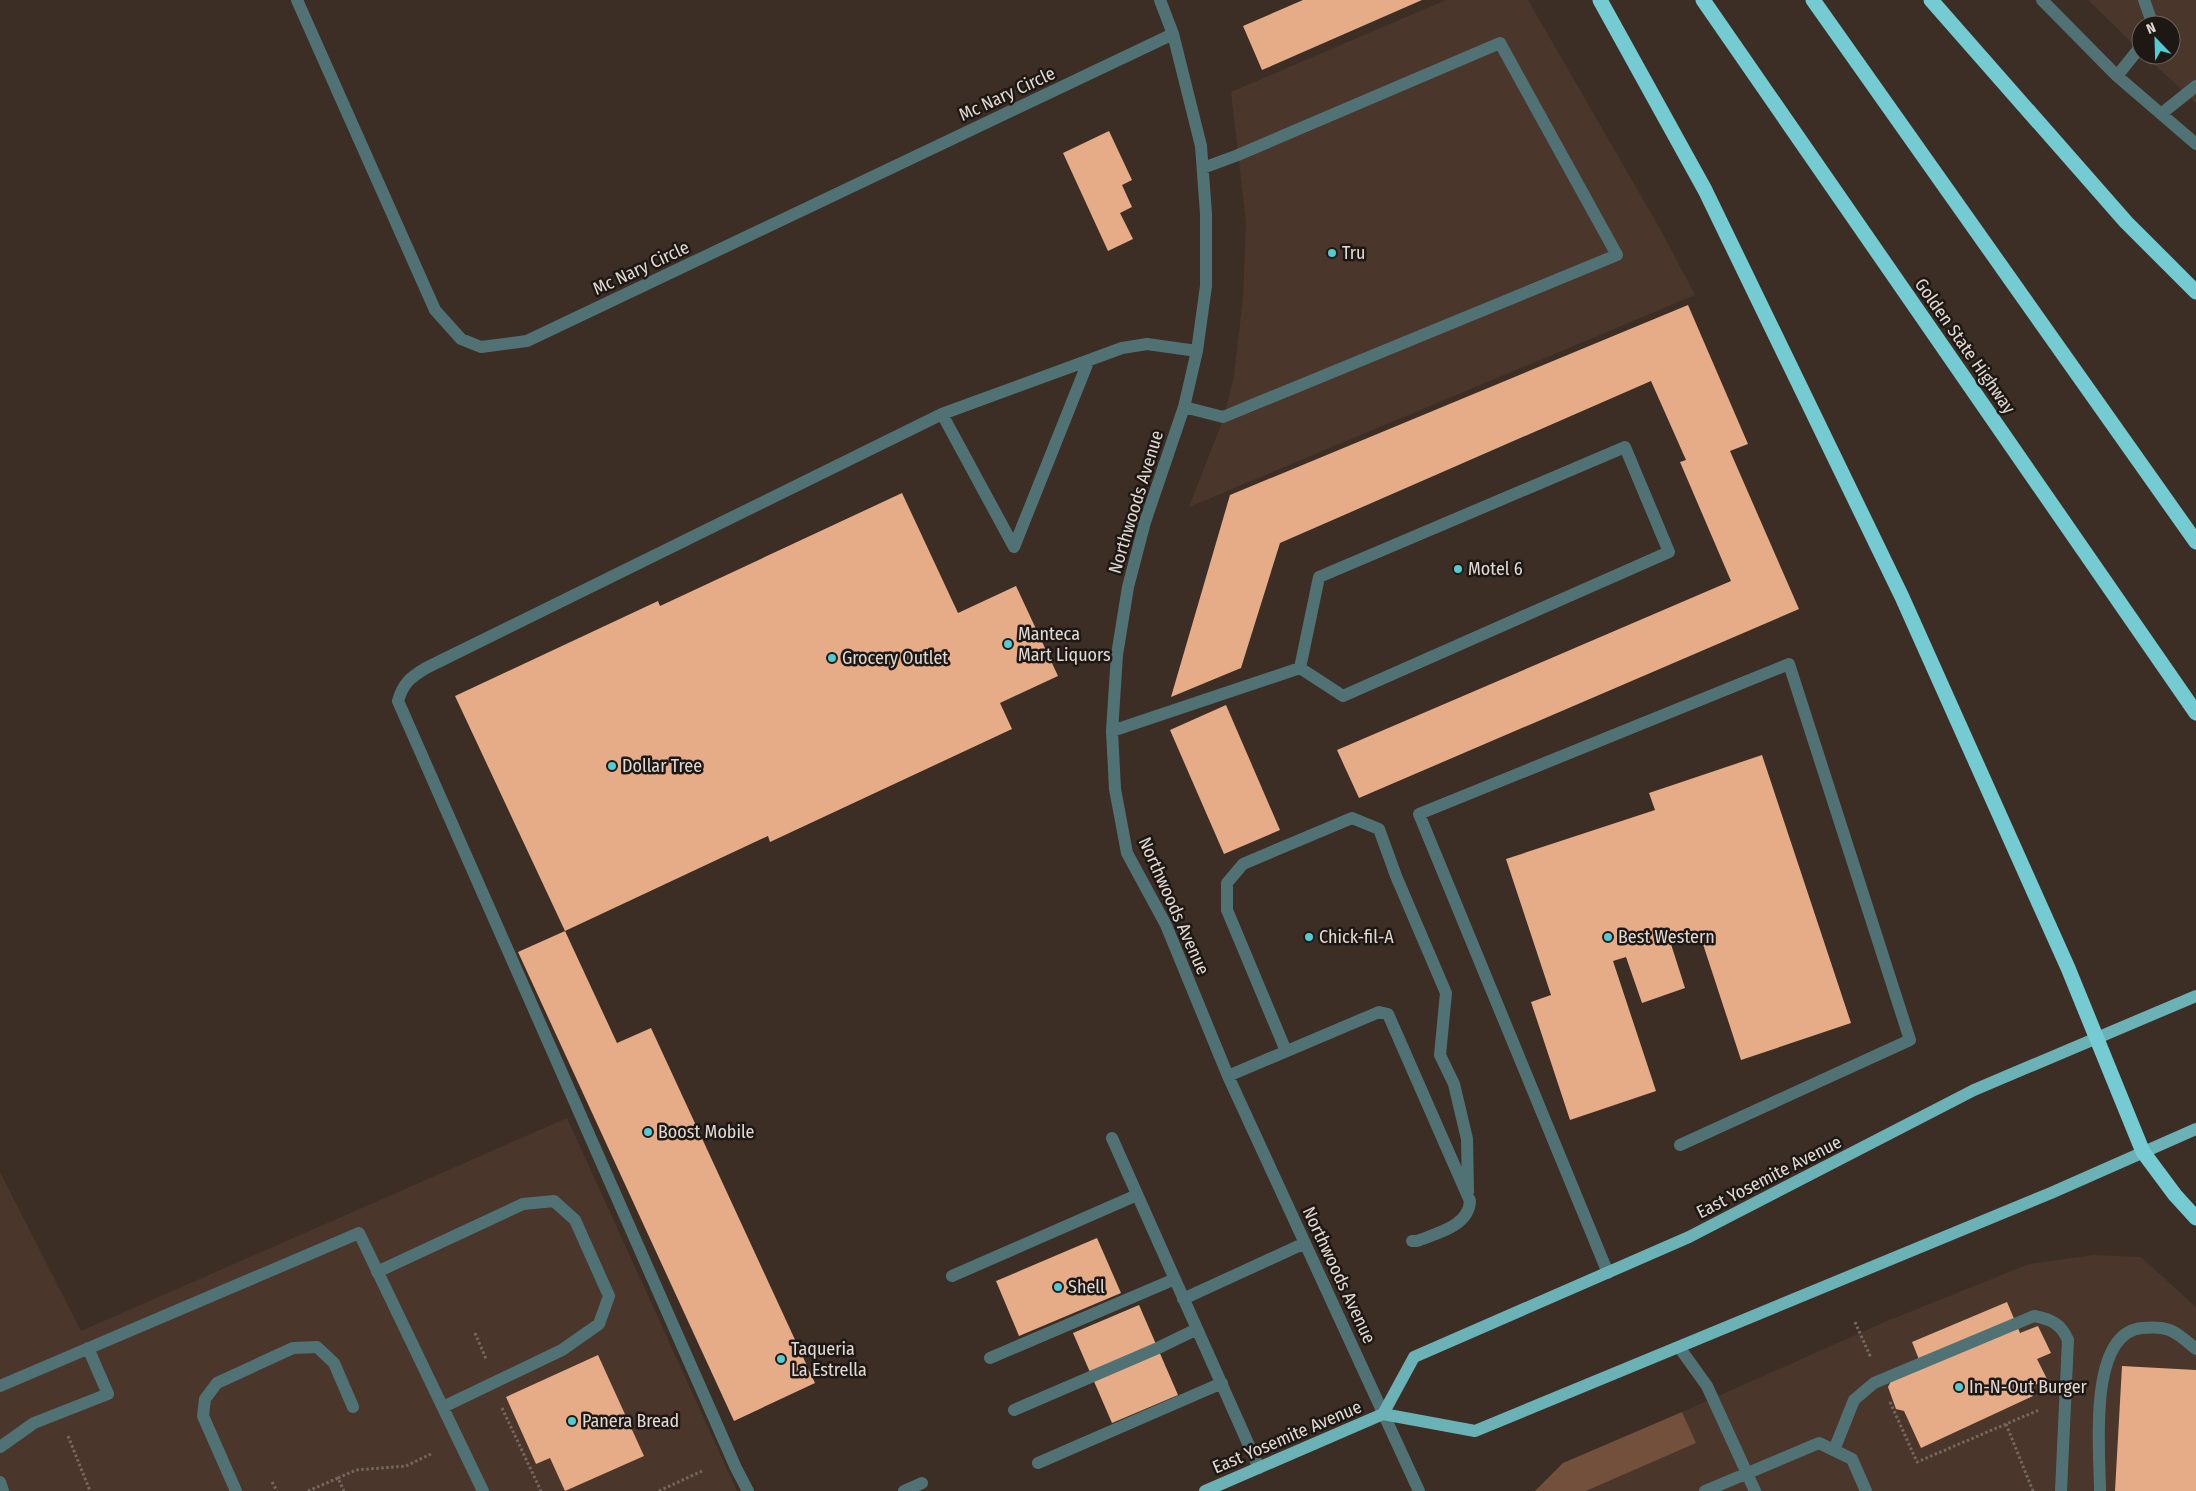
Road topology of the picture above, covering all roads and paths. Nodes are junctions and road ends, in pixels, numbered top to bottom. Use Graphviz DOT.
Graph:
graph roads {
  1 [pos="297,0"];
  2 [pos="1160,0"];
  3 [pos="1600,0"];
  4 [pos="1703,0"];
  5 [pos="1813,0"];
  6 [pos="1931,0"];
  7 [pos="2042,0"];
  8 [pos="2144,0"];
  9 [pos="2149,15"];
  10 [pos="1173,34"];
  11 [pos="2131,58"];
  12 [pos="2117,76"];
  13 [pos="2196,86"];
  14 [pos="2161,114"];
  15 [pos="2196,144"];
  16 [pos="1203,168"];
  17 [pos="2196,292"];
  18 [pos="1197,351"];
  19 [pos="1088,362"];
  20 [pos="1184,407"];
  21 [pos="942,414"];
  22 [pos="2196,542"];
  23 [pos="1300,668"];
  24 [pos="2196,713"];
  25 [pos="1112,730"];
  26 [pos="2196,996"];
  27 [pos="2096,1038"];
  28 [pos="1286,1051"];
  29 [pos="1228,1076"];
  30 [pos="2196,1129"];
  31 [pos="1112,1138"];
  32 [pos="1680,1145"];
  33 [pos="2143,1152"];
  34 [pos="1468,1192"];
  35 [pos="1137,1195"];
  36 [pos="2196,1218"];
  37 [pos="1412,1241"];
  38 [pos="1305,1243"];
  39 [pos="378,1272"];
  40 [pos="1608,1273"];
  41 [pos="952,1276"];
  42 [pos="1175,1279"];
  43 [pos="1184,1299"];
  44 [pos="1855,1322"];
  45 [pos="1197,1329"];
  46 [pos="475,1333"];
  47 [pos="1679,1346"];
  48 [pos="88,1348"];
  49 [pos="2196,1349"];
  50 [pos="990,1358"];
  51 [pos="1880,1380"];
  52 [pos="496,1381"];
  53 [pos="1222,1384"];
  54 [pos="0,1386"];
  55 [pos="353,1407"];
  56 [pos="442,1407"];
  57 [pos="2046,1407"];
  58 [pos="1014,1410"];
  59 [pos="1383,1414"];
  60 [pos="2006,1424"];
  61 [pos="66,1432"];
  62 [pos="0,1447"];
  63 [pos="1834,1450"];
  64 [pos="433,1453"];
  65 [pos="1038,1463"];
  66 [pos="1259,1468"];
  67 [pos="702,1471"];
  68 [pos="1747,1473"];
  69 [pos="338,1478"];
  70 [pos="0,1482"];
  71 [pos="272,1482"];
  72 [pos="922,1483"];
  73 [pos="3,1491"];
  74 [pos="90,1491"];
  75 [pos="236,1491"];
  76 [pos="277,1491"];
  77 [pos="308,1491"];
  78 [pos="344,1491"];
  79 [pos="483,1491"];
  80 [pos="541,1491"];
  81 [pos="659,1491"];
  82 [pos="748,1491"];
  83 [pos="904,1491"];
  84 [pos="1205,1491"];
  85 [pos="1419,1491"];
  86 [pos="1705,1491"];
  87 [pos="1755,1491"];
  88 [pos="1866,1491"];
  89 [pos="2033,1491"];
  90 [pos="2060,1491"];
  91 [pos="2100,1491"];
  1 -- 10 [label="street, Mc Nary Circle"];
  2 -- 10 [label="street, Northwoods Avenue"];
  3 -- 27 [label="highway"];
  4 -- 24 [label="highway, Golden State Highway"];
  5 -- 22 [label="highway"];
  6 -- 17 [label="highway"];
  7 -- 12 [label="street"];
  8 -- 9 [label="street"];
  10 -- 16 [label="street, Northwoods Avenue"];
  11 -- 12 [label="street"];
  12 -- 14 [label="street"];
  13 -- 14 [label="street"];
  14 -- 15 [label="street"];
  16 -- 18 [label="street, Northwoods Avenue"];
  16 -- 20 [label="street"];
  18 -- 19 [label="street"];
  18 -- 20 [label="street, Northwoods Avenue"];
  19 -- 21 [label="street"];
  19 -- 21 [label="street"];
  20 -- 25 [label="street, Northwoods Avenue"];
  21 -- 82 [label="street"];
  23 -- 23 [label="street"];
  23 -- 25 [label="street"];
  25 -- 29 [label="street, Northwoods Avenue"];
  26 -- 27 [label="main road, East Yosemite Avenue"];
  27 -- 33 [label="highway"];
  27 -- 40 [label="main road, East Yosemite Avenue"];
  28 -- 29 [label="street"];
  28 -- 34 [label="street"];
  28 -- 34 [label="street"];
  29 -- 38 [label="street, Northwoods Avenue"];
  30 -- 33 [label="main road, East Yosemite Avenue"];
  31 -- 35 [label="street"];
  32 -- 40 [label="street"];
  33 -- 36 [label="highway"];
  33 -- 47 [label="main road, East Yosemite Avenue"];
  34 -- 37 [label="street"];
  35 -- 41 [label="street"];
  35 -- 42 [label="street"];
  38 -- 43 [label="street"];
  38 -- 59 [label="street, Northwoods Avenue"];
  39 -- 48 [label="street"];
  39 -- 52 [label="street"];
  39 -- 56 [label="street"];
  40 -- 59 [label="main road, East Yosemite Avenue"];
  42 -- 43 [label="street"];
  42 -- 50 [label="street"];
  43 -- 45 [label="street"];
  44 -- 51 [label="path"];
  45 -- 53 [label="street"];
  45 -- 58 [label="street"];
  46 -- 52 [label="path"];
  47 -- 59 [label="main road, East Yosemite Avenue"];
  47 -- 68 [label="street"];
  48 -- 54 [label="street"];
  48 -- 62 [label="street"];
  49 -- 91 [label="street"];
  51 -- 60 [label="path"];
  51 -- 63 [label="street"];
  51 -- 90 [label="street"];
  52 -- 56 [label="street"];
  52 -- 80 [label="path"];
  53 -- 65 [label="street"];
  53 -- 66 [label="street"];
  55 -- 75 [label="street"];
  56 -- 79 [label="street"];
  57 -- 60 [label="path"];
  59 -- 66 [label="main road, East Yosemite Avenue"];
  59 -- 85 [label="street, Northwoods Avenue"];
  60 -- 89 [label="path"];
  61 -- 74 [label="path"];
  63 -- 68 [label="street"];
  63 -- 88 [label="street"];
  64 -- 69 [label="path"];
  66 -- 84 [label="main road, East Yosemite Avenue"];
  67 -- 81 [label="path"];
  68 -- 86 [label="street"];
  68 -- 87 [label="street"];
  69 -- 77 [label="path"];
  69 -- 78 [label="path"];
  70 -- 73 [label="street"];
  71 -- 76 [label="path"];
  72 -- 83 [label="street"];
}
